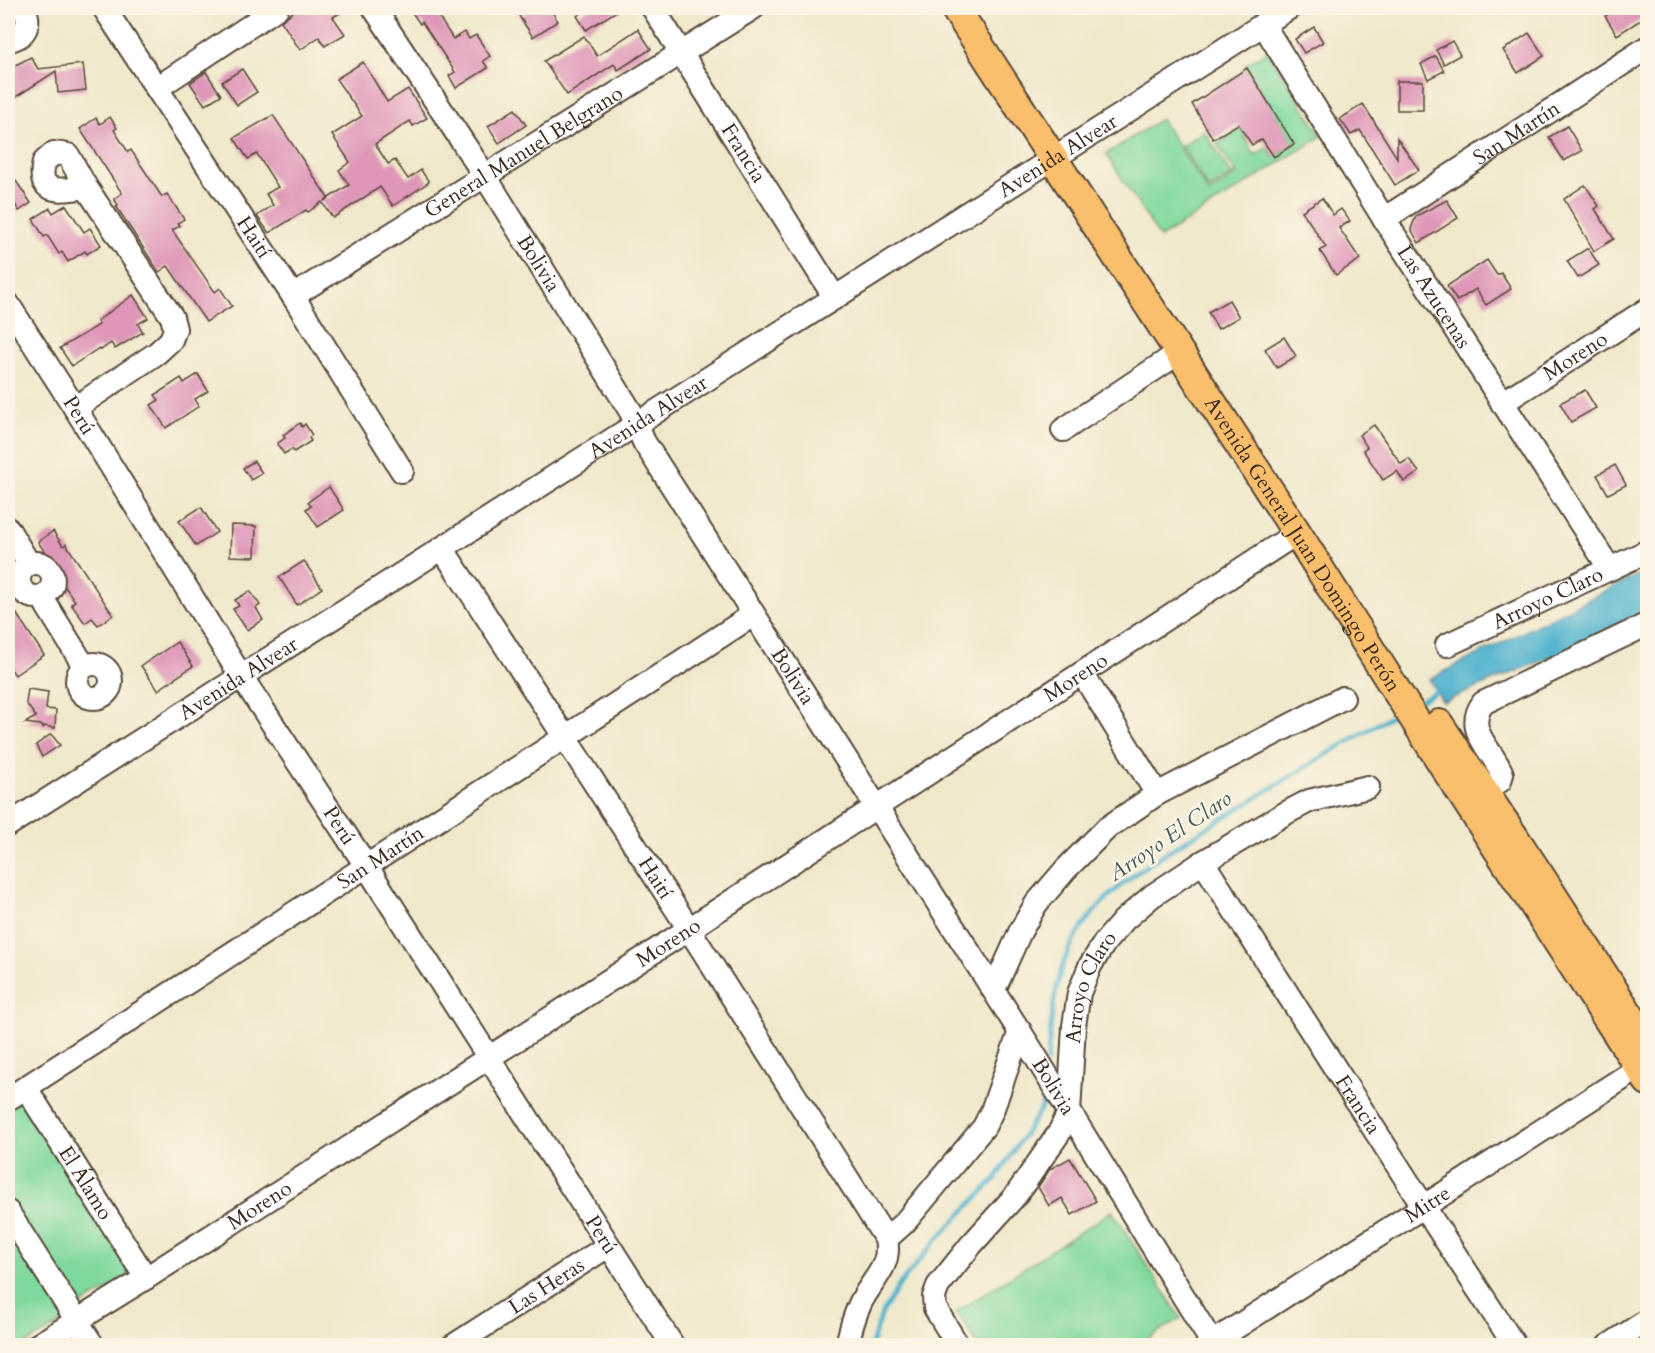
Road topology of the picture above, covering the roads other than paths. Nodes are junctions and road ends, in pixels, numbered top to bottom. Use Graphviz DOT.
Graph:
graph roads {
  1 [pos="23,8"];
  2 [pos="104,8"];
  3 [pos="278,8"];
  4 [pos="374,8"];
  5 [pos="653,8"];
  6 [pos="753,8"];
  7 [pos="955,8"];
  8 [pos="976,8"];
  9 [pos="1276,13"];
  10 [pos="8,40"];
  11 [pos="1647,47"];
  12 [pos="681,53"];
  13 [pos="157,88"];
  14 [pos="1060,153"];
  15 [pos="485,176"];
  16 [pos="86,187"];
  17 [pos="1384,219"];
  18 [pos="293,296"];
  19 [pos="835,298"];
  20 [pos="8,304"];
  21 [pos="1647,309"];
  22 [pos="1180,352"];
  23 [pos="1502,403"];
  24 [pos="75,408"];
  25 [pos="636,424"];
  26 [pos="1063,430"];
  27 [pos="402,471"];
  28 [pos="8,529"];
  29 [pos="1297,533"];
  30 [pos="442,548"];
  31 [pos="1647,551"];
  32 [pos="1610,569"];
  33 [pos="753,615"];
  34 [pos="1647,625"];
  35 [pos="1447,645"];
  36 [pos="84,666"];
  37 [pos="1082,673"];
  38 [pos="241,676"];
  39 [pos="1399,677"];
  40 [pos="1343,698"];
  41 [pos="1427,723"];
  42 [pos="566,738"];
  43 [pos="1368,787"];
  44 [pos="1484,791"];
  45 [pos="1157,794"];
  46 [pos="877,807"];
  47 [pos="8,825"];
  48 [pos="1203,862"];
  49 [pos="367,867"];
  50 [pos="689,928"];
  51 [pos="994,990"];
  52 [pos="1025,1038"];
  53 [pos="487,1057"];
  54 [pos="1645,1064"];
  55 [pos="17,1094"];
  56 [pos="1065,1105"];
  57 [pos="1424,1207"];
  58 [pos="8,1212"];
  59 [pos="886,1239"];
  60 [pos="608,1245"];
  61 [pos="146,1278"];
  62 [pos="1647,1320"];
  63 [pos="77,1321"];
  64 [pos="1211,1344"];
  65 [pos="36,1346"];
  66 [pos="93,1346"];
  67 [pos="453,1346"];
  68 [pos="673,1346"];
  69 [pos="847,1346"];
  70 [pos="958,1346"];
  71 [pos="1515,1346"];
  72 [pos="1608,1346"];
  1 -- 10 [label="street"];
  2 -- 13 [label="street, Haití"];
  3 -- 13 [label="street"];
  4 -- 15 [label="street, Bolivia"];
  5 -- 12 [label="street, Francia"];
  6 -- 12 [label="street, General Manuel Belgrano"];
  7 -- 14 [label="main road, Avenida General Juan Domingo Perón"];
  8 -- 14 [label="main road, Avenida General Juan Domingo Perón"];
  9 -- 14 [label="street, Avenida Alvear"];
  9 -- 17 [label="street, Las Azucenas"];
  11 -- 17 [label="street, San Martín"];
  12 -- 15 [label="street, General Manuel Belgrano"];
  12 -- 19 [label="street, Francia"];
  13 -- 18 [label="street, Haití"];
  14 -- 19 [label="street, Avenida Alvear"];
  14 -- 22 [label="main road, Avenida General Juan Domingo Perón"];
  14 -- 39 [label="main road, Avenida General Juan Domingo Perón"];
  15 -- 18 [label="street, General Manuel Belgrano"];
  15 -- 25 [label="street, Bolivia"];
  16 -- 24 [label="street"];
  17 -- 23 [label="street, Las Azucenas"];
  18 -- 27 [label="street, Haití"];
  19 -- 25 [label="street, Avenida Alvear"];
  20 -- 24 [label="street, Perú"];
  21 -- 23 [label="street, Moreno"];
  22 -- 26 [label="street"];
  22 -- 29 [label="main road, Avenida General Juan Domingo Perón"];
  23 -- 32 [label="street, Las Azucenas"];
  24 -- 38 [label="street, Perú"];
  25 -- 30 [label="street, Avenida Alvear"];
  25 -- 33 [label="street, Bolivia"];
  28 -- 36 [label="street"];
  29 -- 37 [label="street, Moreno"];
  29 -- 39 [label="main road, Avenida General Juan Domingo Perón"];
  30 -- 38 [label="street, Avenida Alvear"];
  30 -- 42 [label="street, Haití"];
  31 -- 32 [label="street, Arroyo Claro"];
  32 -- 35 [label="street, Arroyo Claro"];
  33 -- 42 [label="street, San Martín"];
  33 -- 46 [label="street, Bolivia"];
  34 -- 44 [label="street"];
  37 -- 45 [label="street"];
  37 -- 46 [label="street, Moreno"];
  38 -- 47 [label="street, Avenida Alvear"];
  38 -- 49 [label="street, Perú"];
  39 -- 41 [label="main road, Avenida General Juan Domingo Perón"];
  40 -- 45 [label="street"];
  41 -- 44 [label="main road, Avenida General Juan Domingo Perón"];
  41 -- 54 [label="main road, Avenida General Juan Domingo Perón"];
  42 -- 49 [label="street, San Martín"];
  42 -- 50 [label="street, Haití"];
  43 -- 48 [label="street, Arroyo Claro"];
  44 -- 54 [label="main road, Avenida General Juan Domingo Perón"];
  45 -- 51 [label="street"];
  46 -- 50 [label="street, Moreno"];
  46 -- 51 [label="street, Bolivia"];
  48 -- 56 [label="street, Arroyo Claro"];
  48 -- 57 [label="street, Francia"];
  49 -- 53 [label="street, Perú"];
  49 -- 55 [label="street, San Martín"];
  50 -- 53 [label="street, Moreno"];
  50 -- 59 [label="street, Haití"];
  51 -- 52 [label="street, Bolivia"];
  52 -- 56 [label="street, Bolivia"];
  52 -- 59 [label="street"];
  53 -- 60 [label="street, Perú"];
  53 -- 61 [label="street, Moreno"];
  54 -- 57 [label="street, Mitre"];
  55 -- 61 [label="street, El Álamo"];
  56 -- 64 [label="street, Bolivia"];
  56 -- 70 [label="street, Arroyo Claro"];
  57 -- 64 [label="street, Mitre"];
  57 -- 71 [label="street, Francia"];
  58 -- 63 [label="street"];
  59 -- 69 [label="street"];
  60 -- 67 [label="street, Las Heras"];
  60 -- 68 [label="street, Perú"];
  61 -- 63 [label="street, Moreno"];
  62 -- 72 [label="street"];
  63 -- 65 [label="street, Moreno"];
  63 -- 66 [label="street"];
}
